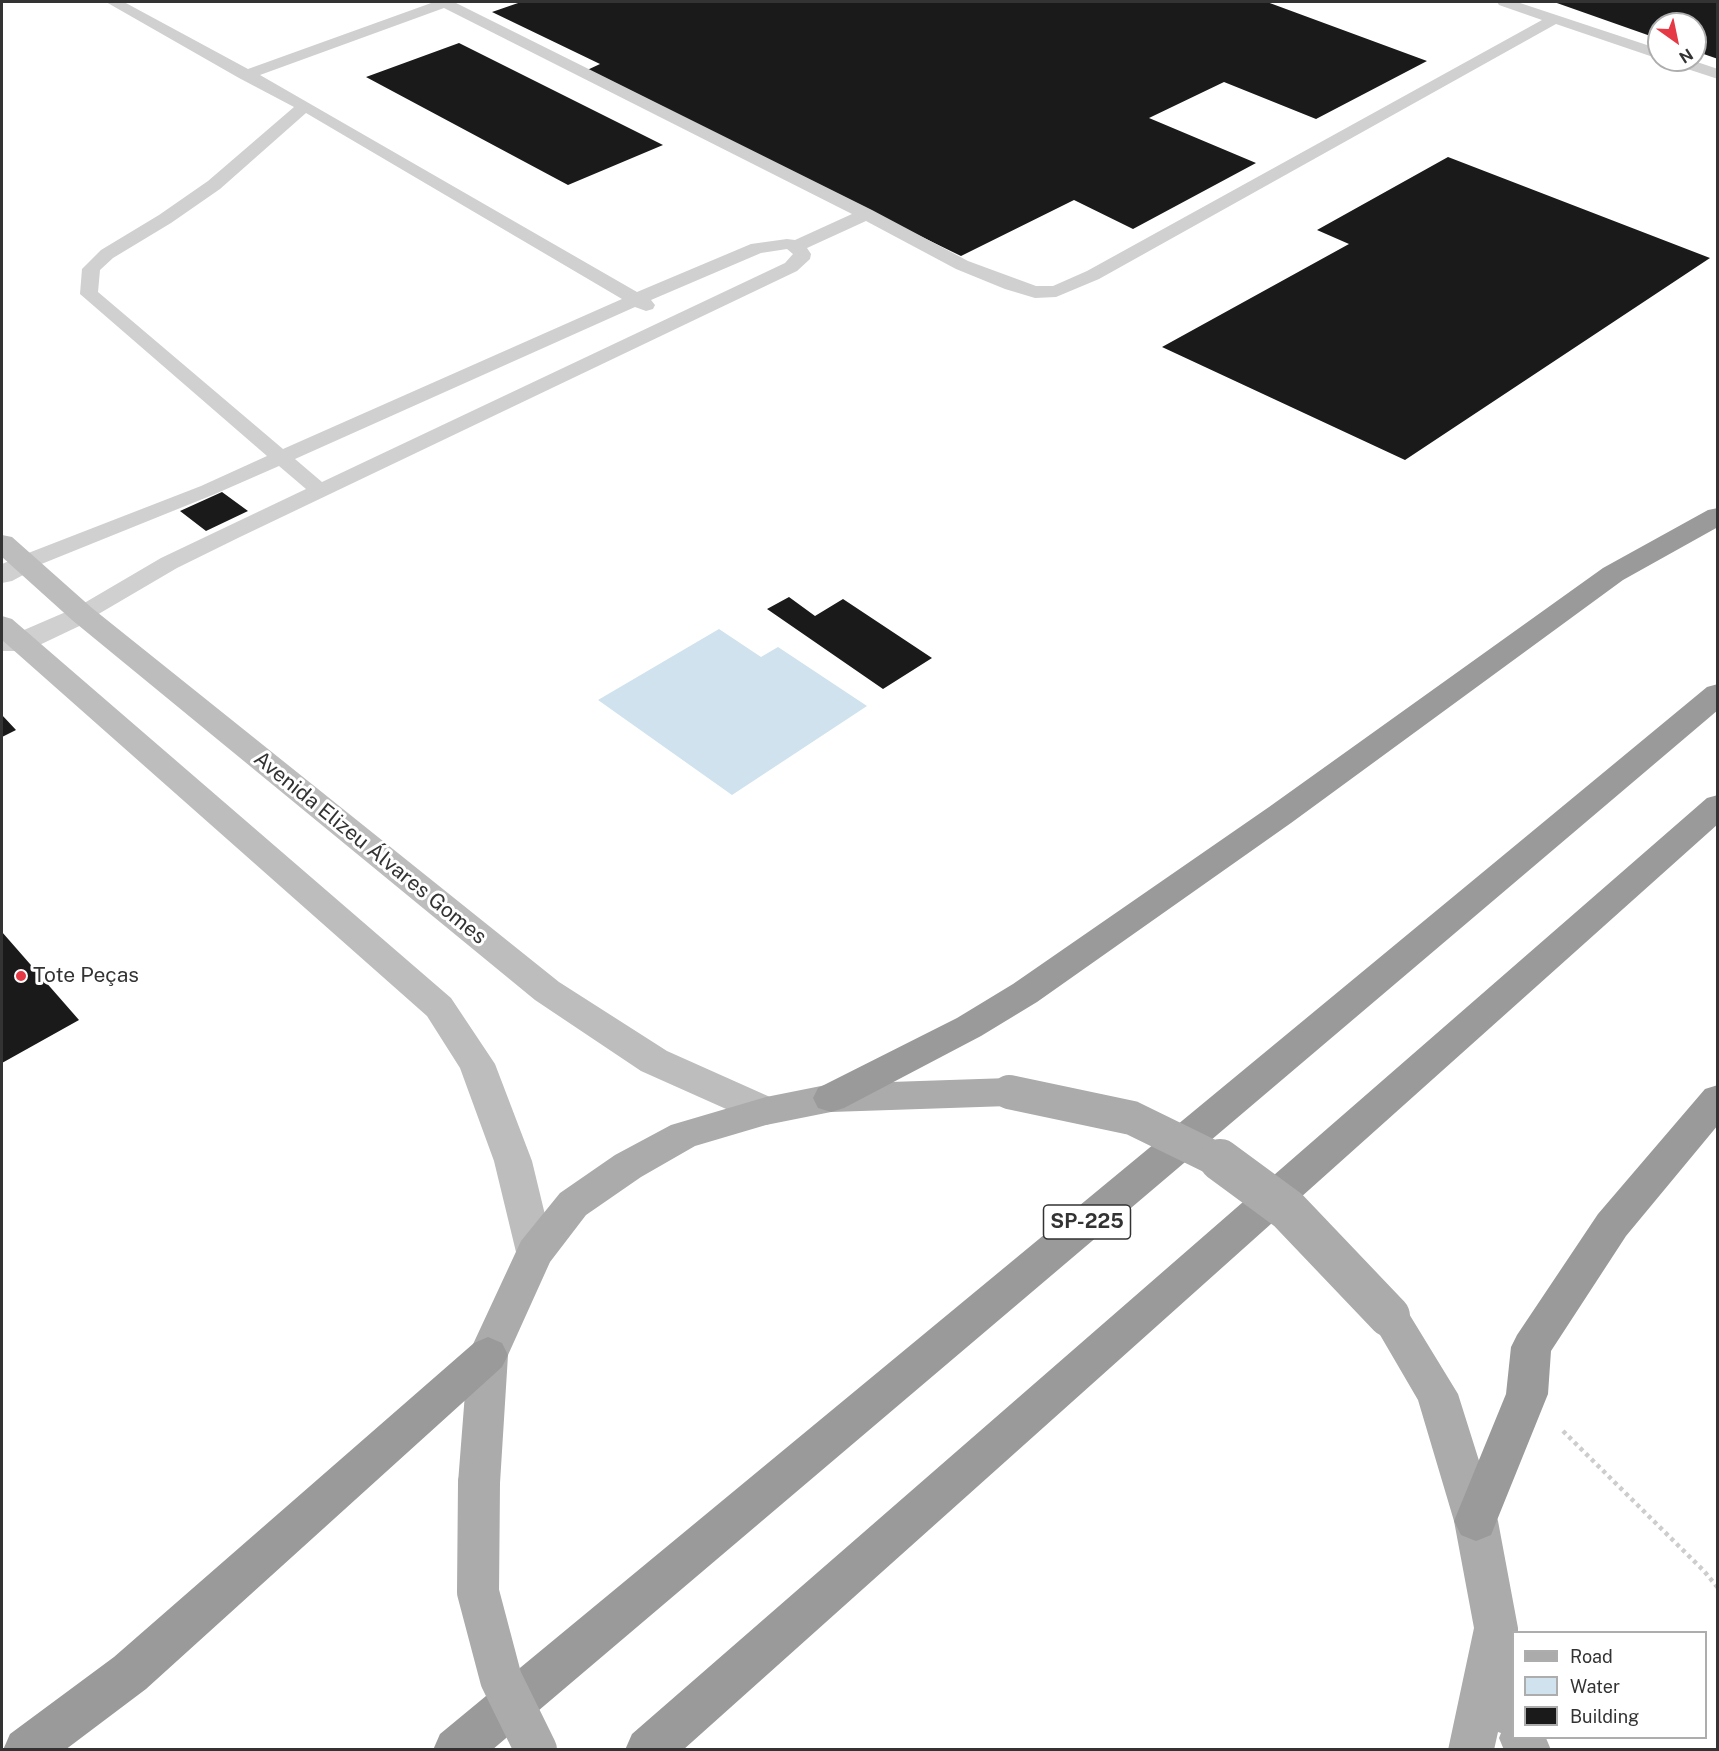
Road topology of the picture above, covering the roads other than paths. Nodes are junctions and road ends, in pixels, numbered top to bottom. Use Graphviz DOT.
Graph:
graph roads {
  1 [pos="114,2"];
  2 [pos="443,2"];
  3 [pos="1504,2"];
  4 [pos="1554,19"];
  5 [pos="1647,50"];
  6 [pos="245,75"];
  7 [pos="305,106"];
  8 [pos="866,214"];
  9 [pos="797,246"];
  10 [pos="635,300"];
  11 [pos="675,322"];
  12 [pos="279,457"];
  13 [pos="319,490"];
  14 [pos="1718,516"];
  15 [pos="10,560"];
  16 [pos="82,614"];
  17 [pos="8,636"];
  18 [pos="1718,694"];
  19 [pos="1718,806"];
  20 [pos="831,1098"];
  21 [pos="1718,1099"];
  22 [pos="766,1112"];
  23 [pos="535,1252"];
  24 [pos="488,1355"];
  25 [pos="1476,1521"];
  26 [pos="1496,1628"];
  27 [pos="1512,1706"];
  28 [pos="26,1749"];
  29 [pos="456,1749"];
  30 [pos="536,1749"];
  31 [pos="648,1749"];
  32 [pos="1471,1749"];
  1 -- 6 [label="lane"];
  2 -- 6 [label="lane"];
  2 -- 8 [label="lane"];
  3 -- 4 [label="lane"];
  4 -- 5 [label="lane"];
  4 -- 8 [label="lane"];
  6 -- 7 [label="lane"];
  7 -- 10 [label="lane"];
  7 -- 12 [label="lane"];
  8 -- 9 [label="lane"];
  9 -- 10 [label="lane"];
  9 -- 11 [label="lane"];
  10 -- 11 [label="lane"];
  10 -- 12 [label="lane"];
  11 -- 13 [label="lane"];
  12 -- 13 [label="lane"];
  12 -- 15 [label="lane"];
  13 -- 16 [label="lane"];
  14 -- 20 [label="highway"];
  15 -- 16 [label="main road, Avenida Elizeu Álvares Gomes"];
  16 -- 17 [label="street"];
  16 -- 22 [label="main road, Avenida Elizeu Álvares Gomes"];
  17 -- 23 [label="main road"];
  18 -- 29 [label="highway, SP-225"];
  19 -- 31 [label="highway"];
  20 -- 22 [label="main road"];
  20 -- 25 [label="main road, bridge"];
  21 -- 25 [label="highway"];
  22 -- 23 [label="main road"];
  23 -- 24 [label="main road"];
  24 -- 28 [label="highway"];
  24 -- 30 [label="main road, bridge"];
  25 -- 26 [label="main road"];
  26 -- 27 [label="main road"];
  26 -- 32 [label="main road"];
}
